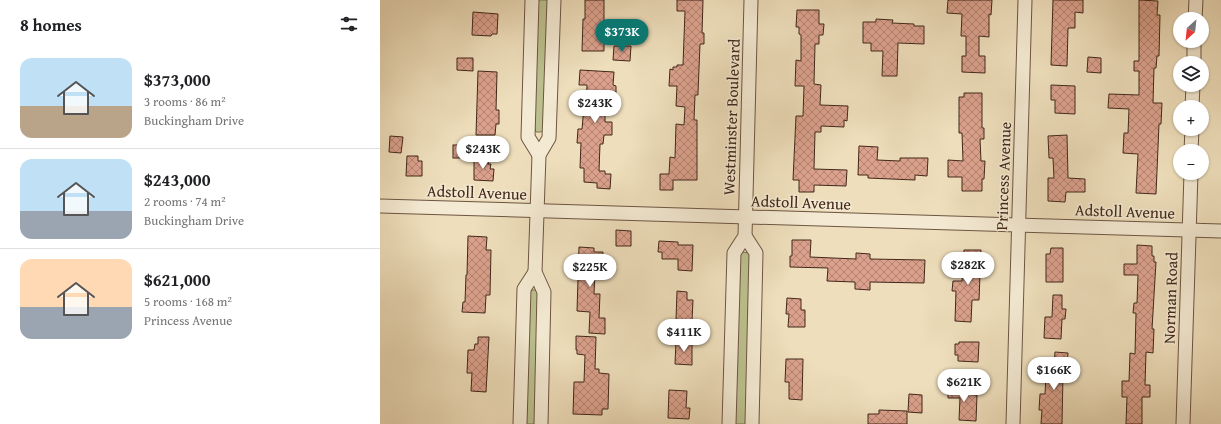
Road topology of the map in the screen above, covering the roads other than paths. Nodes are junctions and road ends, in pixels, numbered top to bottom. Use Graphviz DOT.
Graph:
graph roads {
  1 [pos="532,0"];
  2 [pos="554,0"];
  3 [pos="751,0"];
  4 [pos="1025,0"];
  5 [pos="1196,0"];
  6 [pos="1195,12"];
  7 [pos="539,155"];
  8 [pos="1190,180"];
  9 [pos="380,206"];
  10 [pos="537,211"];
  11 [pos="745,217"];
  12 [pos="1019,225"];
  13 [pos="1189,230"];
  14 [pos="1221,231"];
  15 [pos="745,236"];
  16 [pos="535,272"];
  17 [pos="520,424"];
  18 [pos="541,424"];
  19 [pos="729,424"];
  20 [pos="752,424"];
  21 [pos="1013,424"];
  22 [pos="1183,424"];
  1 -- 7 [label="street"];
  2 -- 7 [label="street"];
  3 -- 11 [label="street, Westminster Boulevard"];
  4 -- 12 [label="street, Princess Avenue"];
  5 -- 6 [label="street"];
  7 -- 10 [label="street"];
  8 -- 13 [label="street, Norman Road"];
  9 -- 10 [label="street, Adstoll Avenue"];
  10 -- 11 [label="street, Adstoll Avenue"];
  10 -- 16 [label="street"];
  11 -- 12 [label="street, Adstoll Avenue"];
  11 -- 15 [label="street, Westminster Boulevard"];
  12 -- 13 [label="street, Adstoll Avenue"];
  12 -- 21 [label="street, Princess Avenue"];
  13 -- 14 [label="street, Adstoll Avenue"];
  13 -- 22 [label="street, Norman Road"];
  15 -- 19 [label="street"];
  15 -- 20 [label="street"];
  16 -- 17 [label="street"];
  16 -- 18 [label="street"];
}
